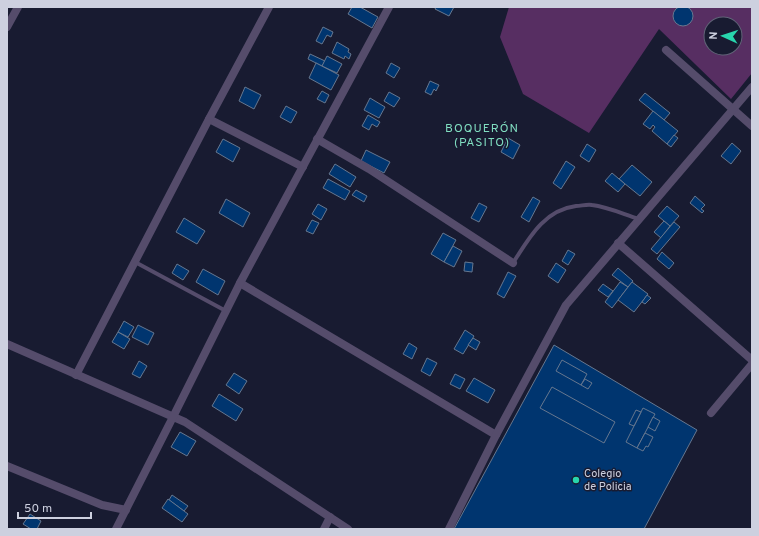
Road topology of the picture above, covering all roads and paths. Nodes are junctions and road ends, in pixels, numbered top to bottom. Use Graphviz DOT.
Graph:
graph roads {
  1 [pos="18,7"];
  2 [pos="269,7"];
  3 [pos="389,7"];
  4 [pos="10,17"];
  5 [pos="7,27"];
  6 [pos="666,50"];
  7 [pos="752,87"];
  8 [pos="733,109"];
  9 [pos="209,119"];
  10 [pos="752,126"];
  11 [pos="318,139"];
  12 [pos="303,167"];
  13 [pos="639,219"];
  14 [pos="618,243"];
  15 [pos="135,262"];
  16 [pos="513,263"];
  17 [pos="240,283"];
  18 [pos="226,312"];
  19 [pos="7,344"];
  20 [pos="752,360"];
  21 [pos="752,364"];
  22 [pos="76,375"];
  23 [pos="711,413"];
  24 [pos="174,417"];
  25 [pos="496,435"];
  26 [pos="7,466"];
  27 [pos="126,510"];
  28 [pos="330,517"];
  29 [pos="116,529"];
  30 [pos="324,529"];
  31 [pos="348,529"];
  32 [pos="449,529"];
  1 -- 4 [label="street"];
  2 -- 9 [label="street"];
  3 -- 11 [label="street"];
  4 -- 5 [label="street"];
  6 -- 8 [label="street"];
  7 -- 8 [label="street"];
  8 -- 10 [label="street"];
  8 -- 13 [label="street"];
  9 -- 12 [label="street"];
  9 -- 15 [label="street"];
  11 -- 12 [label="street"];
  11 -- 16 [label="street"];
  12 -- 17 [label="street"];
  13 -- 14 [label="street"];
  13 -- 16 [label="lane"];
  14 -- 20 [label="street"];
  14 -- 25 [label="street"];
  15 -- 18 [label="lane"];
  15 -- 22 [label="street"];
  17 -- 18 [label="street"];
  17 -- 25 [label="street"];
  18 -- 24 [label="street"];
  19 -- 22 [label="street"];
  21 -- 23 [label="street"];
  22 -- 24 [label="street"];
  24 -- 27 [label="street"];
  24 -- 28 [label="street"];
  25 -- 32 [label="street"];
  26 -- 27 [label="street"];
  27 -- 29 [label="street"];
  28 -- 30 [label="street"];
  28 -- 31 [label="street"];
}
